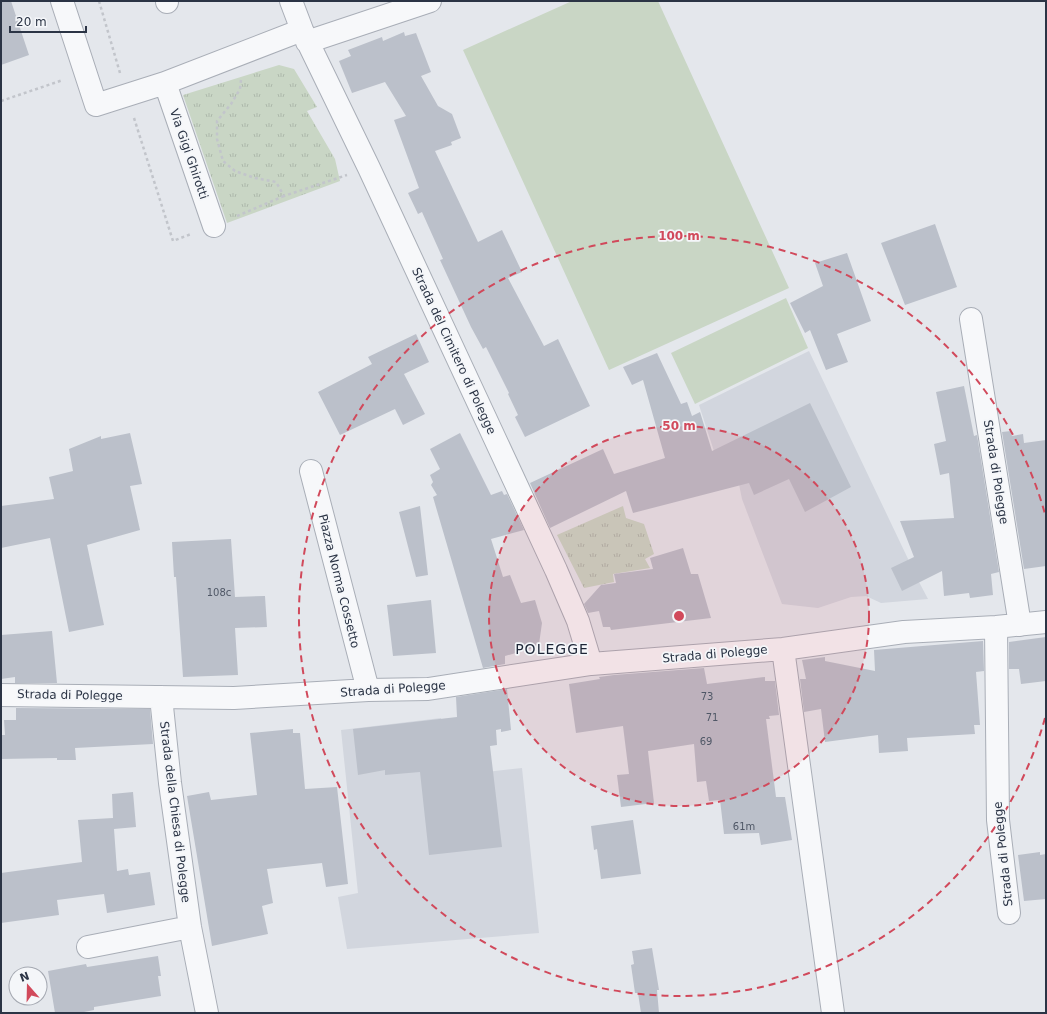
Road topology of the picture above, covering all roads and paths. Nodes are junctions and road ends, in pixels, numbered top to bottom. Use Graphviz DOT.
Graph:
graph roads {
  1 [pos="62,1"];
  2 [pos="99,1"];
  3 [pos="291,1"];
  4 [pos="430,1"];
  5 [pos="305,36"];
  6 [pos="235,56"];
  7 [pos="86,73"];
  8 [pos="165,83"];
  9 [pos="127,96"];
  10 [pos="1,101"];
  11 [pos="369,168"];
  12 [pos="284,196"];
  13 [pos="214,226"];
  14 [pos="173,241"];
  15 [pos="971,319"];
  16 [pos="311,471"];
  17 [pos="1046,622"];
  18 [pos="1020,625"];
  19 [pos="996,627"];
  20 [pos="783,649"];
  21 [pos="591,664"];
  22 [pos="368,690"];
  23 [pos="1,695"];
  24 [pos="161,697"];
  25 [pos="1009,913"];
  26 [pos="190,927"];
  27 [pos="88,947"];
  28 [pos="207,1013"];
  29 [pos="833,1013"];
  1 -- 7 [label="street"];
  2 -- 9 [label="path"];
  3 -- 5 [label="street, Strada del Cimitero di Polegge"];
  4 -- 5 [label="street"];
  5 -- 6 [label="street"];
  5 -- 11 [label="street, Strada del Cimitero di Polegge"];
  6 -- 8 [label="street"];
  6 -- 12 [label="path"];
  7 -- 9 [label="street"];
  7 -- 10 [label="path"];
  8 -- 9 [label="street"];
  8 -- 13 [label="street, Via Gigi Ghirotti"];
  9 -- 14 [label="path"];
  11 -- 12 [label="path"];
  11 -- 21 [label="street, Strada del Cimitero di Polegge"];
  12 -- 13 [label="path"];
  15 -- 18 [label="street, Strada di Polegge"];
  16 -- 22 [label="street, Piazza Norma Cossetto"];
  17 -- 18 [label="street, Strada di Polegge"];
  18 -- 19 [label="street, Strada di Polegge"];
  19 -- 20 [label="street, Strada di Polegge"];
  19 -- 25 [label="street, Strada di Polegge"];
  20 -- 21 [label="street, Strada di Polegge"];
  20 -- 29 [label="street, Strada di Polegge"];
  21 -- 22 [label="street, Strada di Polegge"];
  22 -- 24 [label="street, Strada di Polegge"];
  23 -- 24 [label="street, Strada di Polegge"];
  24 -- 26 [label="street, Strada della Chiesa di Polegge"];
  26 -- 27 [label="street"];
  26 -- 28 [label="street, Strada della Chiesa di Polegge"];
}
